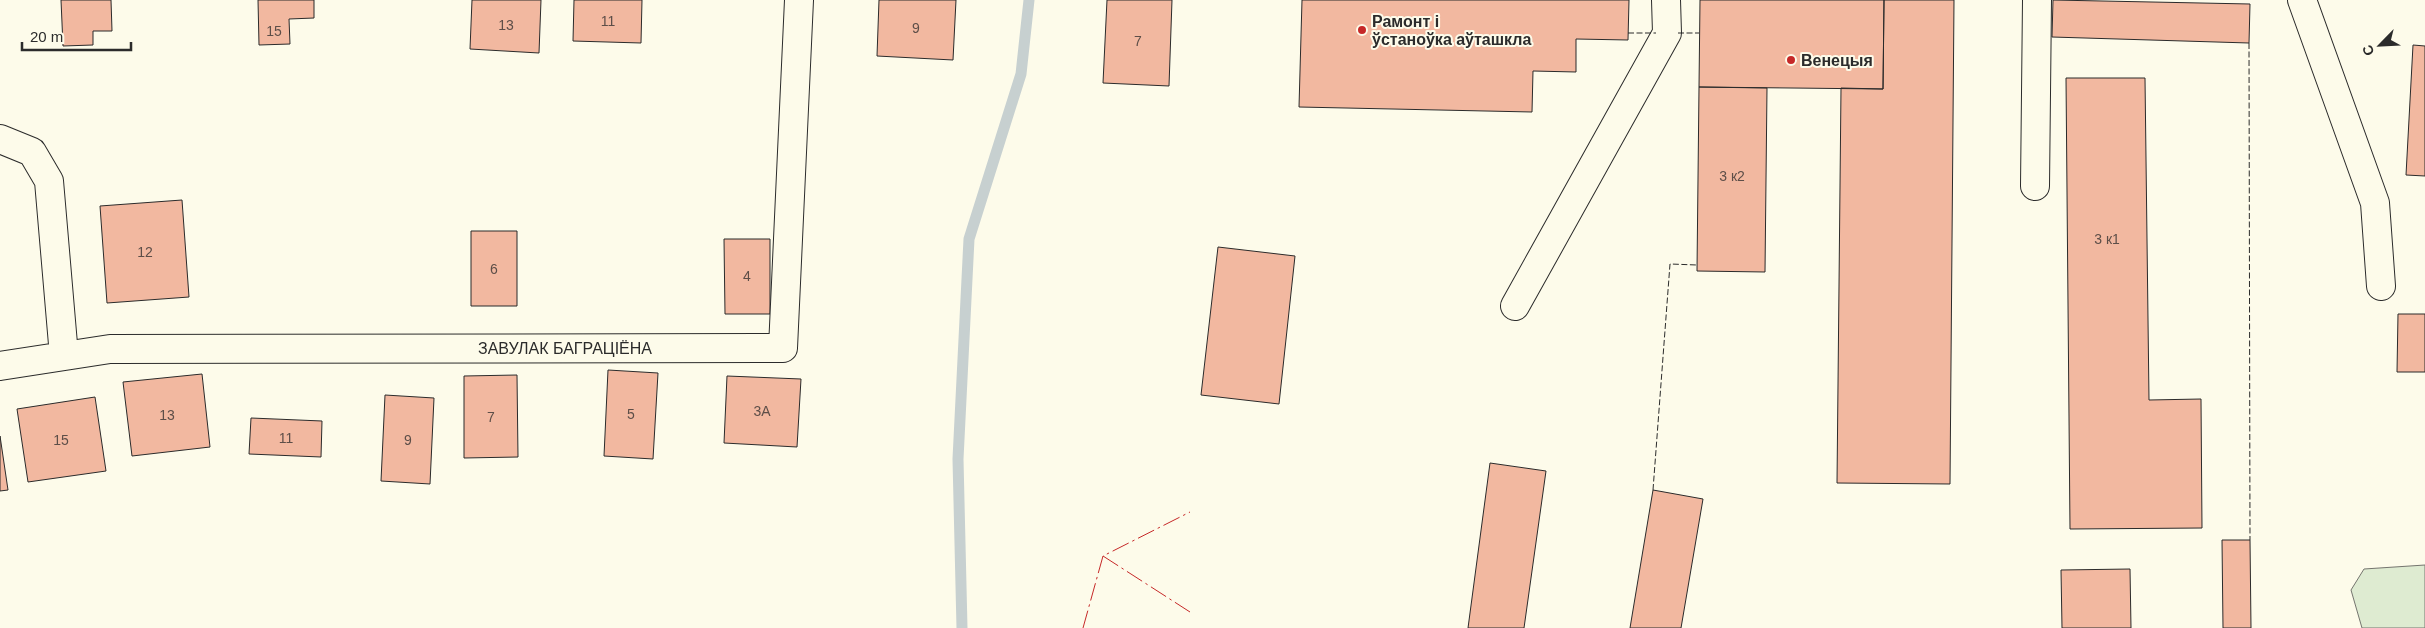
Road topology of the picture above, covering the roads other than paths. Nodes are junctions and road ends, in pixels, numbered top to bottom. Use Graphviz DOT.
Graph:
graph roads {
  1 [pos="799,0"];
  2 [pos="1666,0"];
  3 [pos="2037,0"];
  4 [pos="2302,0"];
  5 [pos="0,140"];
  6 [pos="2035,186"];
  7 [pos="2382,286"];
  8 [pos="1515,306"];
  9 [pos="64,356"];
  10 [pos="0,366"];
  1 -- 9 [label="street, ЗАВУЛАК БАГРАЦІЁНА"];
  2 -- 8 [label="street"];
  3 -- 6 [label="street"];
  4 -- 7 [label="street"];
  5 -- 9 [label="street"];
  9 -- 10 [label="street, ЗАВУЛАК БАГРАЦІЁНА"];
}
